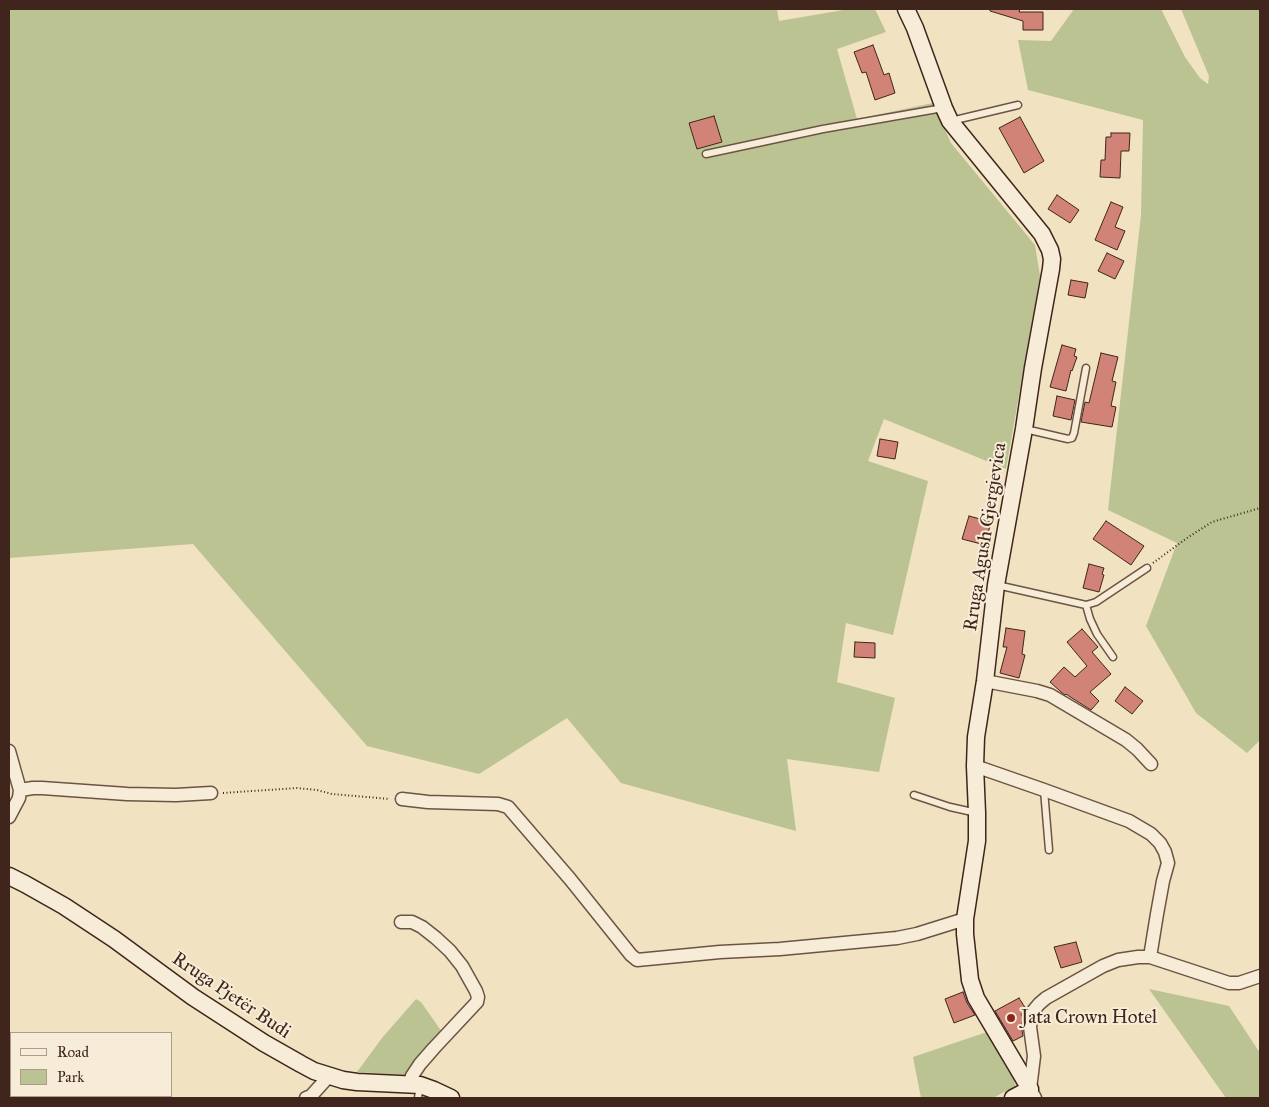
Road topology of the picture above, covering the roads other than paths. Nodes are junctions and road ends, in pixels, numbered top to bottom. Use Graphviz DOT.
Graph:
graph roads {
  1 [pos="906,9"];
  2 [pos="1018,105"];
  3 [pos="947,115"];
  4 [pos="706,154"];
  5 [pos="1086,368"];
  6 [pos="1024,429"];
  7 [pos="1147,568"];
  8 [pos="996,585"];
  9 [pos="1086,605"];
  10 [pos="1113,657"];
  11 [pos="985,680"];
  12 [pos="9,751"];
  13 [pos="1151,764"];
  14 [pos="975,766"];
  15 [pos="20,790"];
  16 [pos="1044,790"];
  17 [pos="210,793"];
  18 [pos="914,795"];
  19 [pos="402,800"];
  20 [pos="977,813"];
  21 [pos="9,817"];
  22 [pos="1049,850"];
  23 [pos="9,876"];
  24 [pos="965,918"];
  25 [pos="401,922"];
  26 [pos="1150,957"];
  27 [pos="1260,976"];
  28 [pos="330,1076"];
  29 [pos="416,1089"];
  30 [pos="1032,1094"];
  31 [pos="306,1098"];
  32 [pos="451,1098"];
  33 [pos="1013,1098"];
  1 -- 3 [label="main road, Rruga Agush Gjergjevica"];
  2 -- 3 [label="lane"];
  3 -- 4 [label="lane"];
  3 -- 6 [label="main road, Rruga Agush Gjergjevica"];
  5 -- 6 [label="lane"];
  6 -- 8 [label="main road, Rruga Agush Gjergjevica"];
  7 -- 9 [label="lane"];
  8 -- 9 [label="lane"];
  8 -- 11 [label="main road, Rruga Agush Gjergjevica"];
  9 -- 10 [label="lane"];
  11 -- 13 [label="street"];
  11 -- 14 [label="main road, Rruga Agush Gjergjevica"];
  12 -- 15 [label="street"];
  14 -- 16 [label="street"];
  14 -- 20 [label="main road, Rruga Agush Gjergjevica"];
  15 -- 17 [label="street"];
  15 -- 21 [label="street"];
  16 -- 22 [label="lane"];
  16 -- 26 [label="street"];
  18 -- 20 [label="lane"];
  19 -- 24 [label="street"];
  20 -- 24 [label="main road, Rruga Agush Gjergjevica"];
  23 -- 28 [label="main road, Rruga Pjetër Budi"];
  24 -- 30 [label="main road, Rruga Agush Gjergjevica"];
  25 -- 29 [label="street"];
  26 -- 27 [label="street"];
  26 -- 30 [label="street"];
  28 -- 29 [label="main road, Rruga Pjetër Budi"];
  28 -- 31 [label="street"];
  29 -- 32 [label="main road, Rruga Pjetër Budi"];
  30 -- 33 [label="main road"];
}
